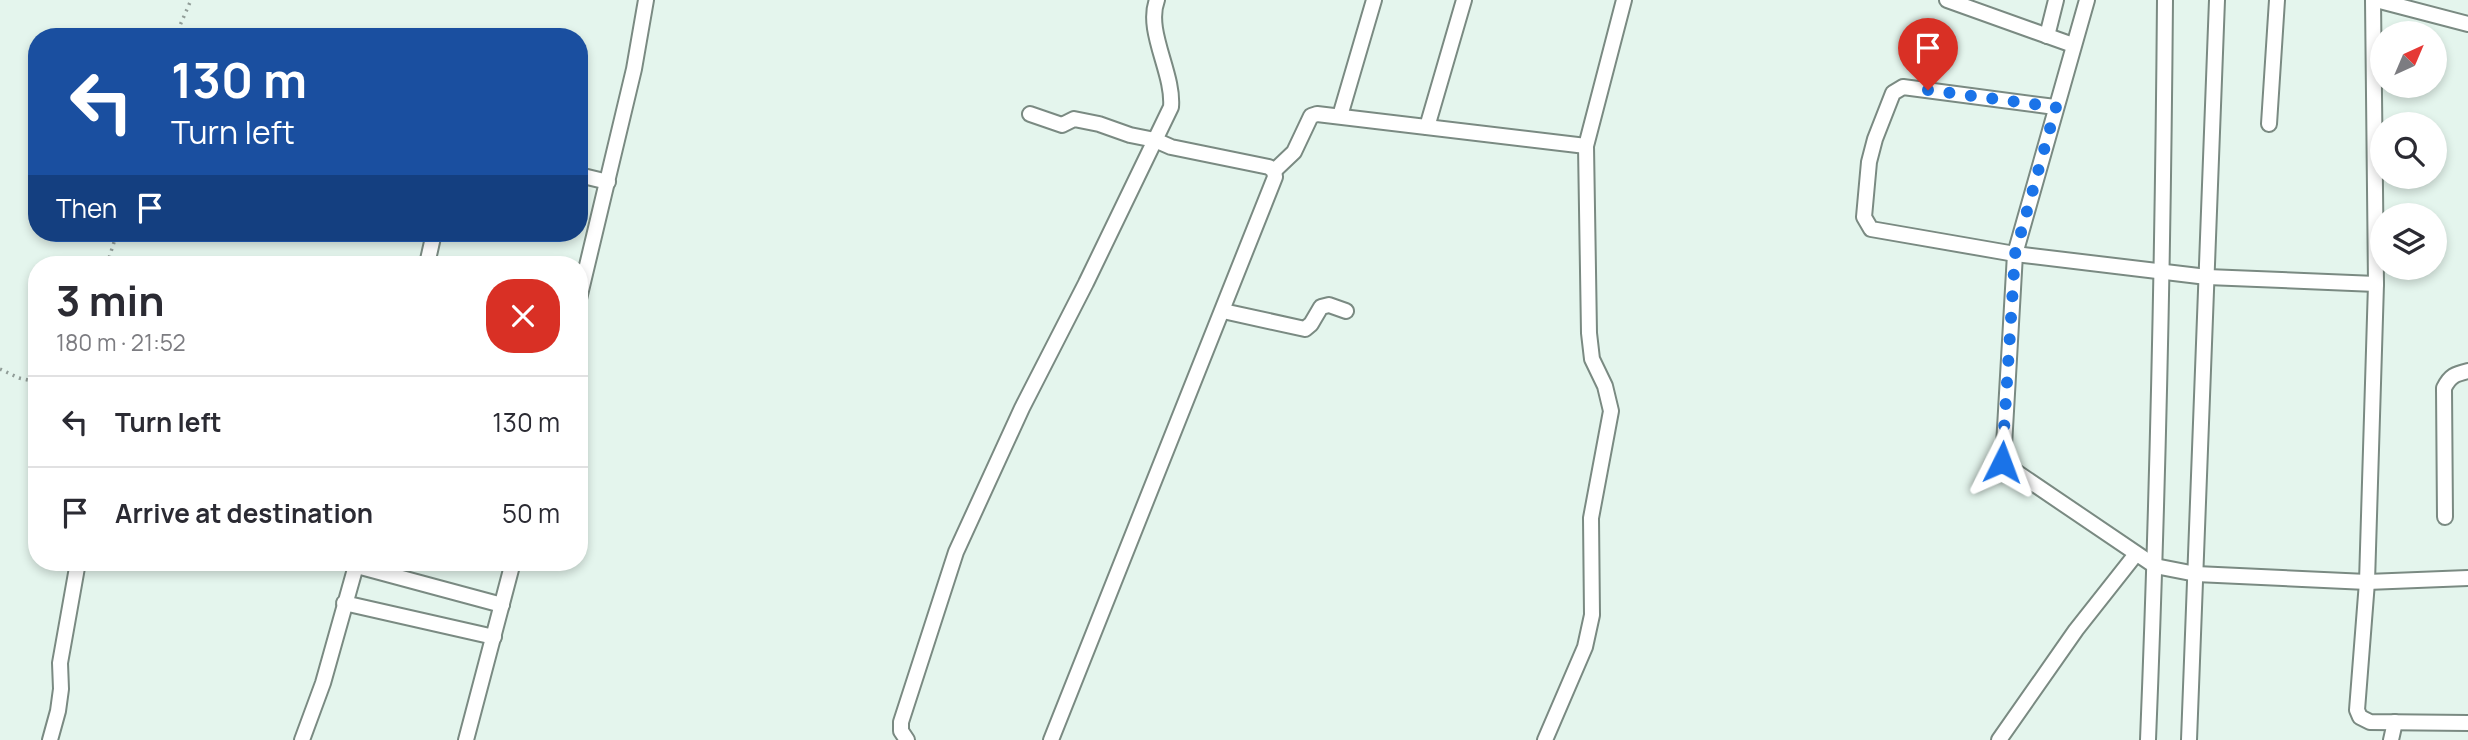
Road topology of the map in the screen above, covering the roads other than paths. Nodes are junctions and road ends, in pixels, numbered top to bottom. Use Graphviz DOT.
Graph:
graph roads {
  1 [pos="646,0"];
  2 [pos="1157,0"];
  3 [pos="1374,0"];
  4 [pos="1464,0"];
  5 [pos="1624,0"];
  6 [pos="1947,0"];
  7 [pos="2056,0"];
  8 [pos="2087,0"];
  9 [pos="2165,0"];
  10 [pos="2217,0"];
  11 [pos="2277,0"];
  12 [pos="2375,0"];
  13 [pos="2415,5"];
  14 [pos="2468,24"];
  15 [pos="2047,36"];
  16 [pos="2073,45"];
  17 [pos="2056,107"];
  18 [pos="1030,114"];
  19 [pos="1340,116"];
  20 [pos="2269,124"];
  21 [pos="1427,127"];
  22 [pos="1155,140"];
  23 [pos="1586,146"];
  24 [pos="1274,171"];
  25 [pos="588,177"];
  26 [pos="608,183"];
  27 [pos="2015,254"];
  28 [pos="588,263"];
  29 [pos="2162,271"];
  30 [pos="2207,277"];
  31 [pos="2376,284"];
  32 [pos="1223,311"];
  33 [pos="1346,311"];
  34 [pos="2468,371"];
  35 [pos="2445,517"];
  36 [pos="2136,554"];
  37 [pos="2155,566"];
  38 [pos="76,571"];
  39 [pos="355,571"];
  40 [pos="382,571"];
  41 [pos="511,571"];
  42 [pos="2196,574"];
  43 [pos="2468,578"];
  44 [pos="2367,582"];
  45 [pos="344,603"];
  46 [pos="502,605"];
  47 [pos="494,637"];
  48 [pos="2395,722"];
  49 [pos="2468,723"];
  50 [pos="50,740"];
  51 [pos="302,740"];
  52 [pos="466,740"];
  53 [pos="908,740"];
  54 [pos="1051,740"];
  55 [pos="1545,740"];
  56 [pos="1999,740"];
  57 [pos="2148,740"];
  58 [pos="2189,740"];
  59 [pos="2391,740"];
  1 -- 26 [label="street"];
  2 -- 22 [label="street"];
  3 -- 19 [label="street"];
  4 -- 21 [label="street"];
  5 -- 23 [label="street"];
  6 -- 15 [label="street"];
  7 -- 15 [label="street"];
  8 -- 16 [label="street"];
  9 -- 29 [label="street"];
  10 -- 30 [label="street"];
  11 -- 20 [label="street"];
  12 -- 13 [label="street"];
  12 -- 31 [label="street"];
  13 -- 14 [label="street"];
  15 -- 16 [label="street"];
  16 -- 17 [label="street"];
  17 -- 27 [label="street"];
  17 -- 27 [label="street"];
  18 -- 22 [label="street"];
  19 -- 21 [label="street"];
  19 -- 24 [label="street"];
  21 -- 23 [label="street"];
  22 -- 24 [label="street"];
  22 -- 53 [label="street"];
  23 -- 55 [label="street"];
  24 -- 32 [label="street"];
  25 -- 26 [label="street"];
  26 -- 28 [label="street"];
  27 -- 29 [label="street"];
  27 -- 36 [label="street"];
  29 -- 30 [label="street"];
  29 -- 37 [label="street"];
  30 -- 31 [label="street"];
  30 -- 42 [label="street"];
  31 -- 44 [label="street"];
  32 -- 33 [label="street"];
  32 -- 54 [label="street"];
  34 -- 35 [label="street"];
  36 -- 37 [label="street"];
  36 -- 56 [label="street"];
  37 -- 42 [label="street"];
  37 -- 57 [label="street"];
  38 -- 50 [label="street"];
  39 -- 45 [label="street"];
  40 -- 46 [label="street"];
  41 -- 46 [label="street"];
  42 -- 44 [label="street"];
  42 -- 58 [label="street"];
  43 -- 44 [label="street"];
  44 -- 48 [label="street"];
  45 -- 47 [label="street"];
  45 -- 51 [label="street"];
  46 -- 47 [label="street"];
  47 -- 52 [label="street"];
  48 -- 49 [label="street"];
  48 -- 59 [label="street"];
}
